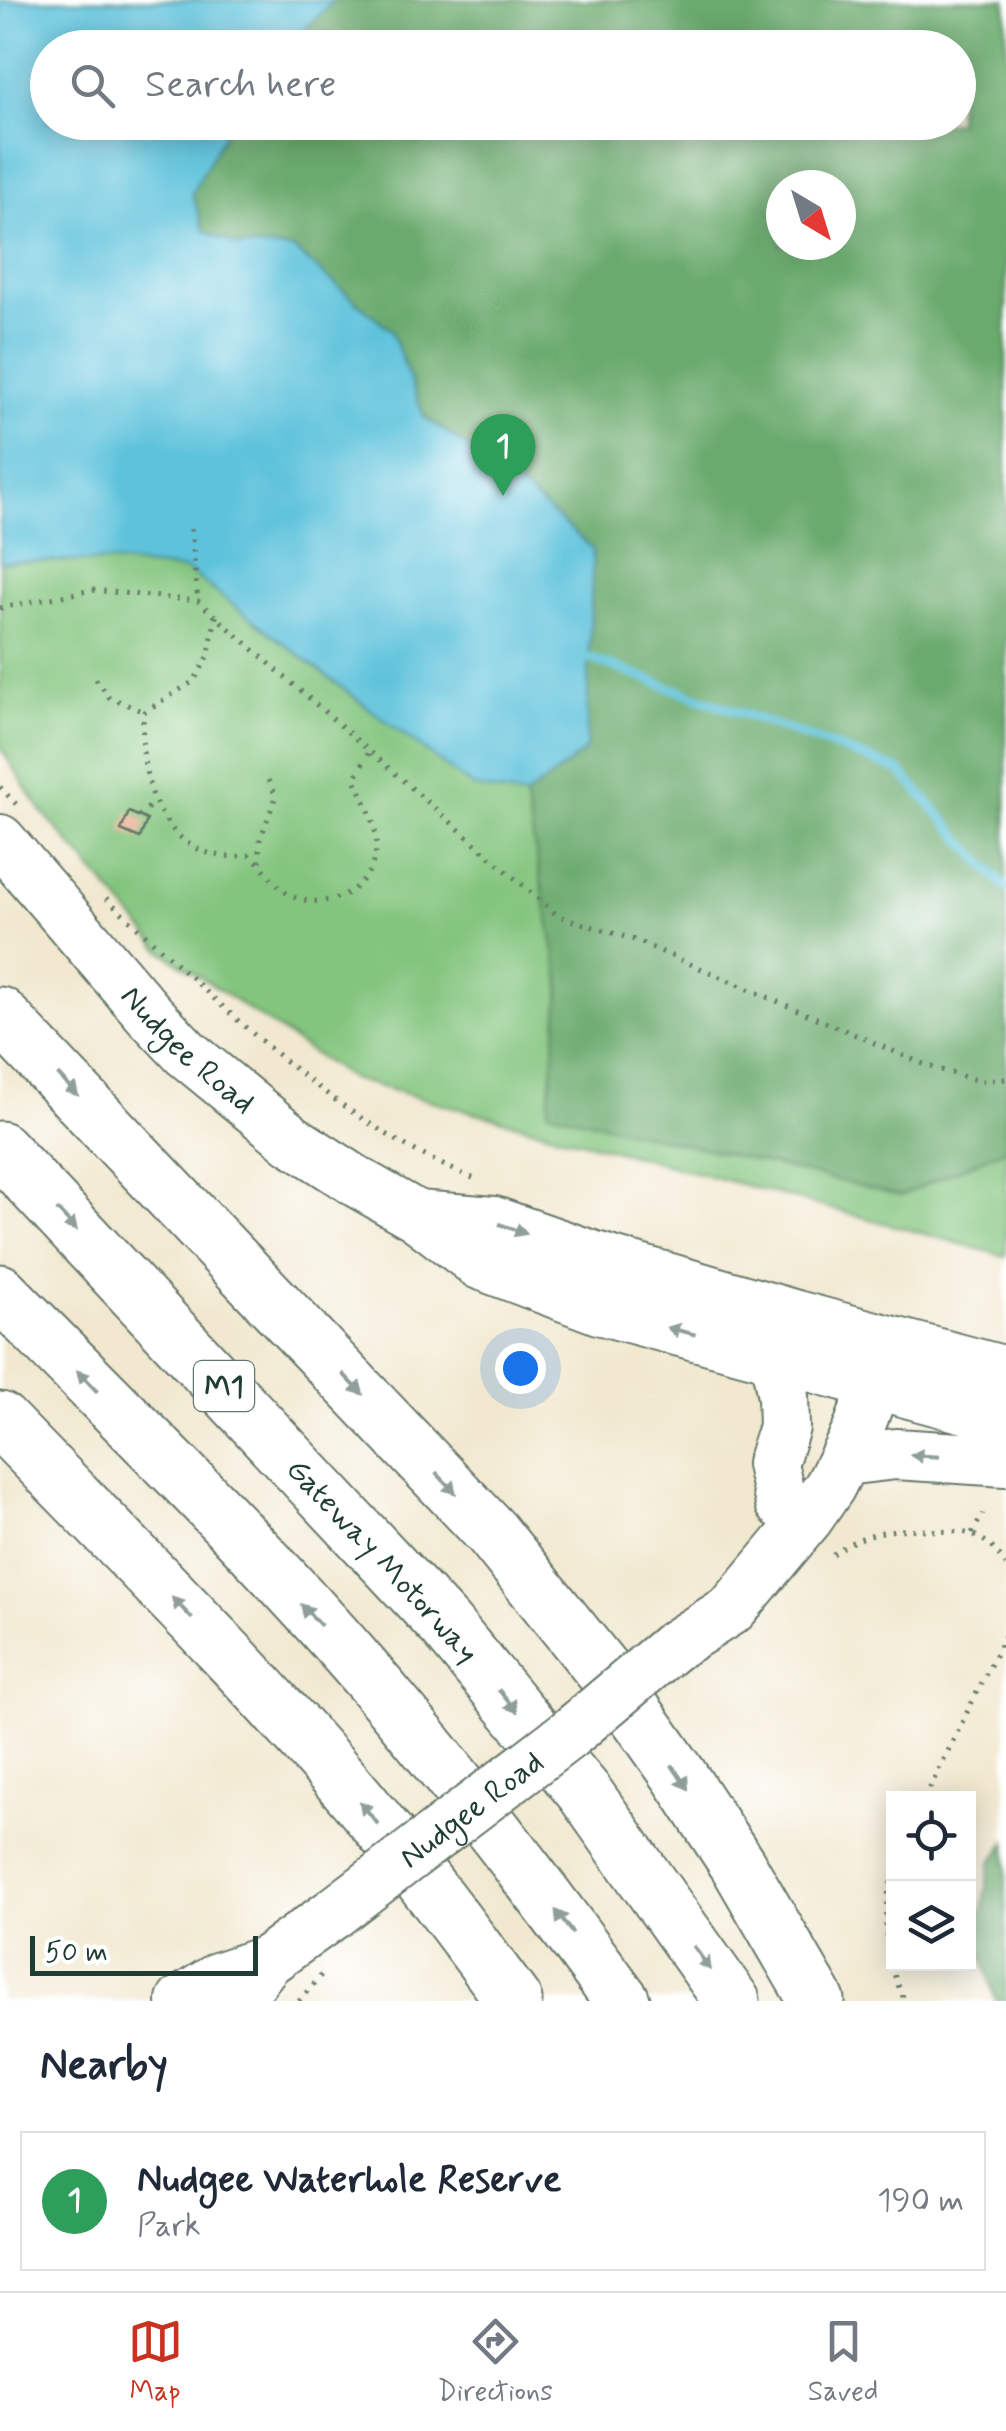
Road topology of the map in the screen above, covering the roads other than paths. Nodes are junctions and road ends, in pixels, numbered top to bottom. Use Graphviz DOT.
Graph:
graph roads {
  1 [pos="13,827"];
  2 [pos="0,1015"];
  3 [pos="0,1149"];
  4 [pos="418,1216"];
  5 [pos="0,1292"];
  6 [pos="775,1356"];
  7 [pos="867,1358"];
  8 [pos="1006,1372"];
  9 [pos="1006,1419"];
  10 [pos="0,1420"];
  11 [pos="844,1460"];
  12 [pos="1006,1461"];
  13 [pos="781,1504"];
  14 [pos="672,1647"];
  15 [pos="267,1962"];
  16 [pos="182,2001"];
  17 [pos="236,2001"];
  18 [pos="514,2001"];
  19 [pos="622,2001"];
  20 [pos="732,2001"];
  21 [pos="817,2001"];
  1 -- 4 [label="main road, Nudgee Road"];
  2 -- 21 [label="highway, one-way"];
  3 -- 20 [label="highway, Gateway Motorway / M1, one-way"];
  6 -- 4 [label="main road, Nudgee Road, one-way"];
  4 -- 7 [label="main road, Nudgee Road, one-way"];
  19 -- 5 [label="highway, one-way"];
  6 -- 7 [label="main road, Nudgee Road"];
  6 -- 13 [label="main road"];
  7 -- 8 [label="main road"];
  7 -- 9 [label="main road"];
  7 -- 11 [label="main road, Nudgee Road"];
  7 -- 13 [label="main road, Nudgee Road"];
  18 -- 10 [label="highway, one-way"];
  12 -- 11 [label="main road, one-way"];
  11 -- 14 [label="main road, Nudgee Road"];
  13 -- 14 [label="main road, Nudgee Road"];
  14 -- 15 [label="main road, Nudgee Road, bridge"];
  15 -- 16 [label="main road, Nudgee Road"];
  15 -- 17 [label="main road, Nudgee Road"];
}
